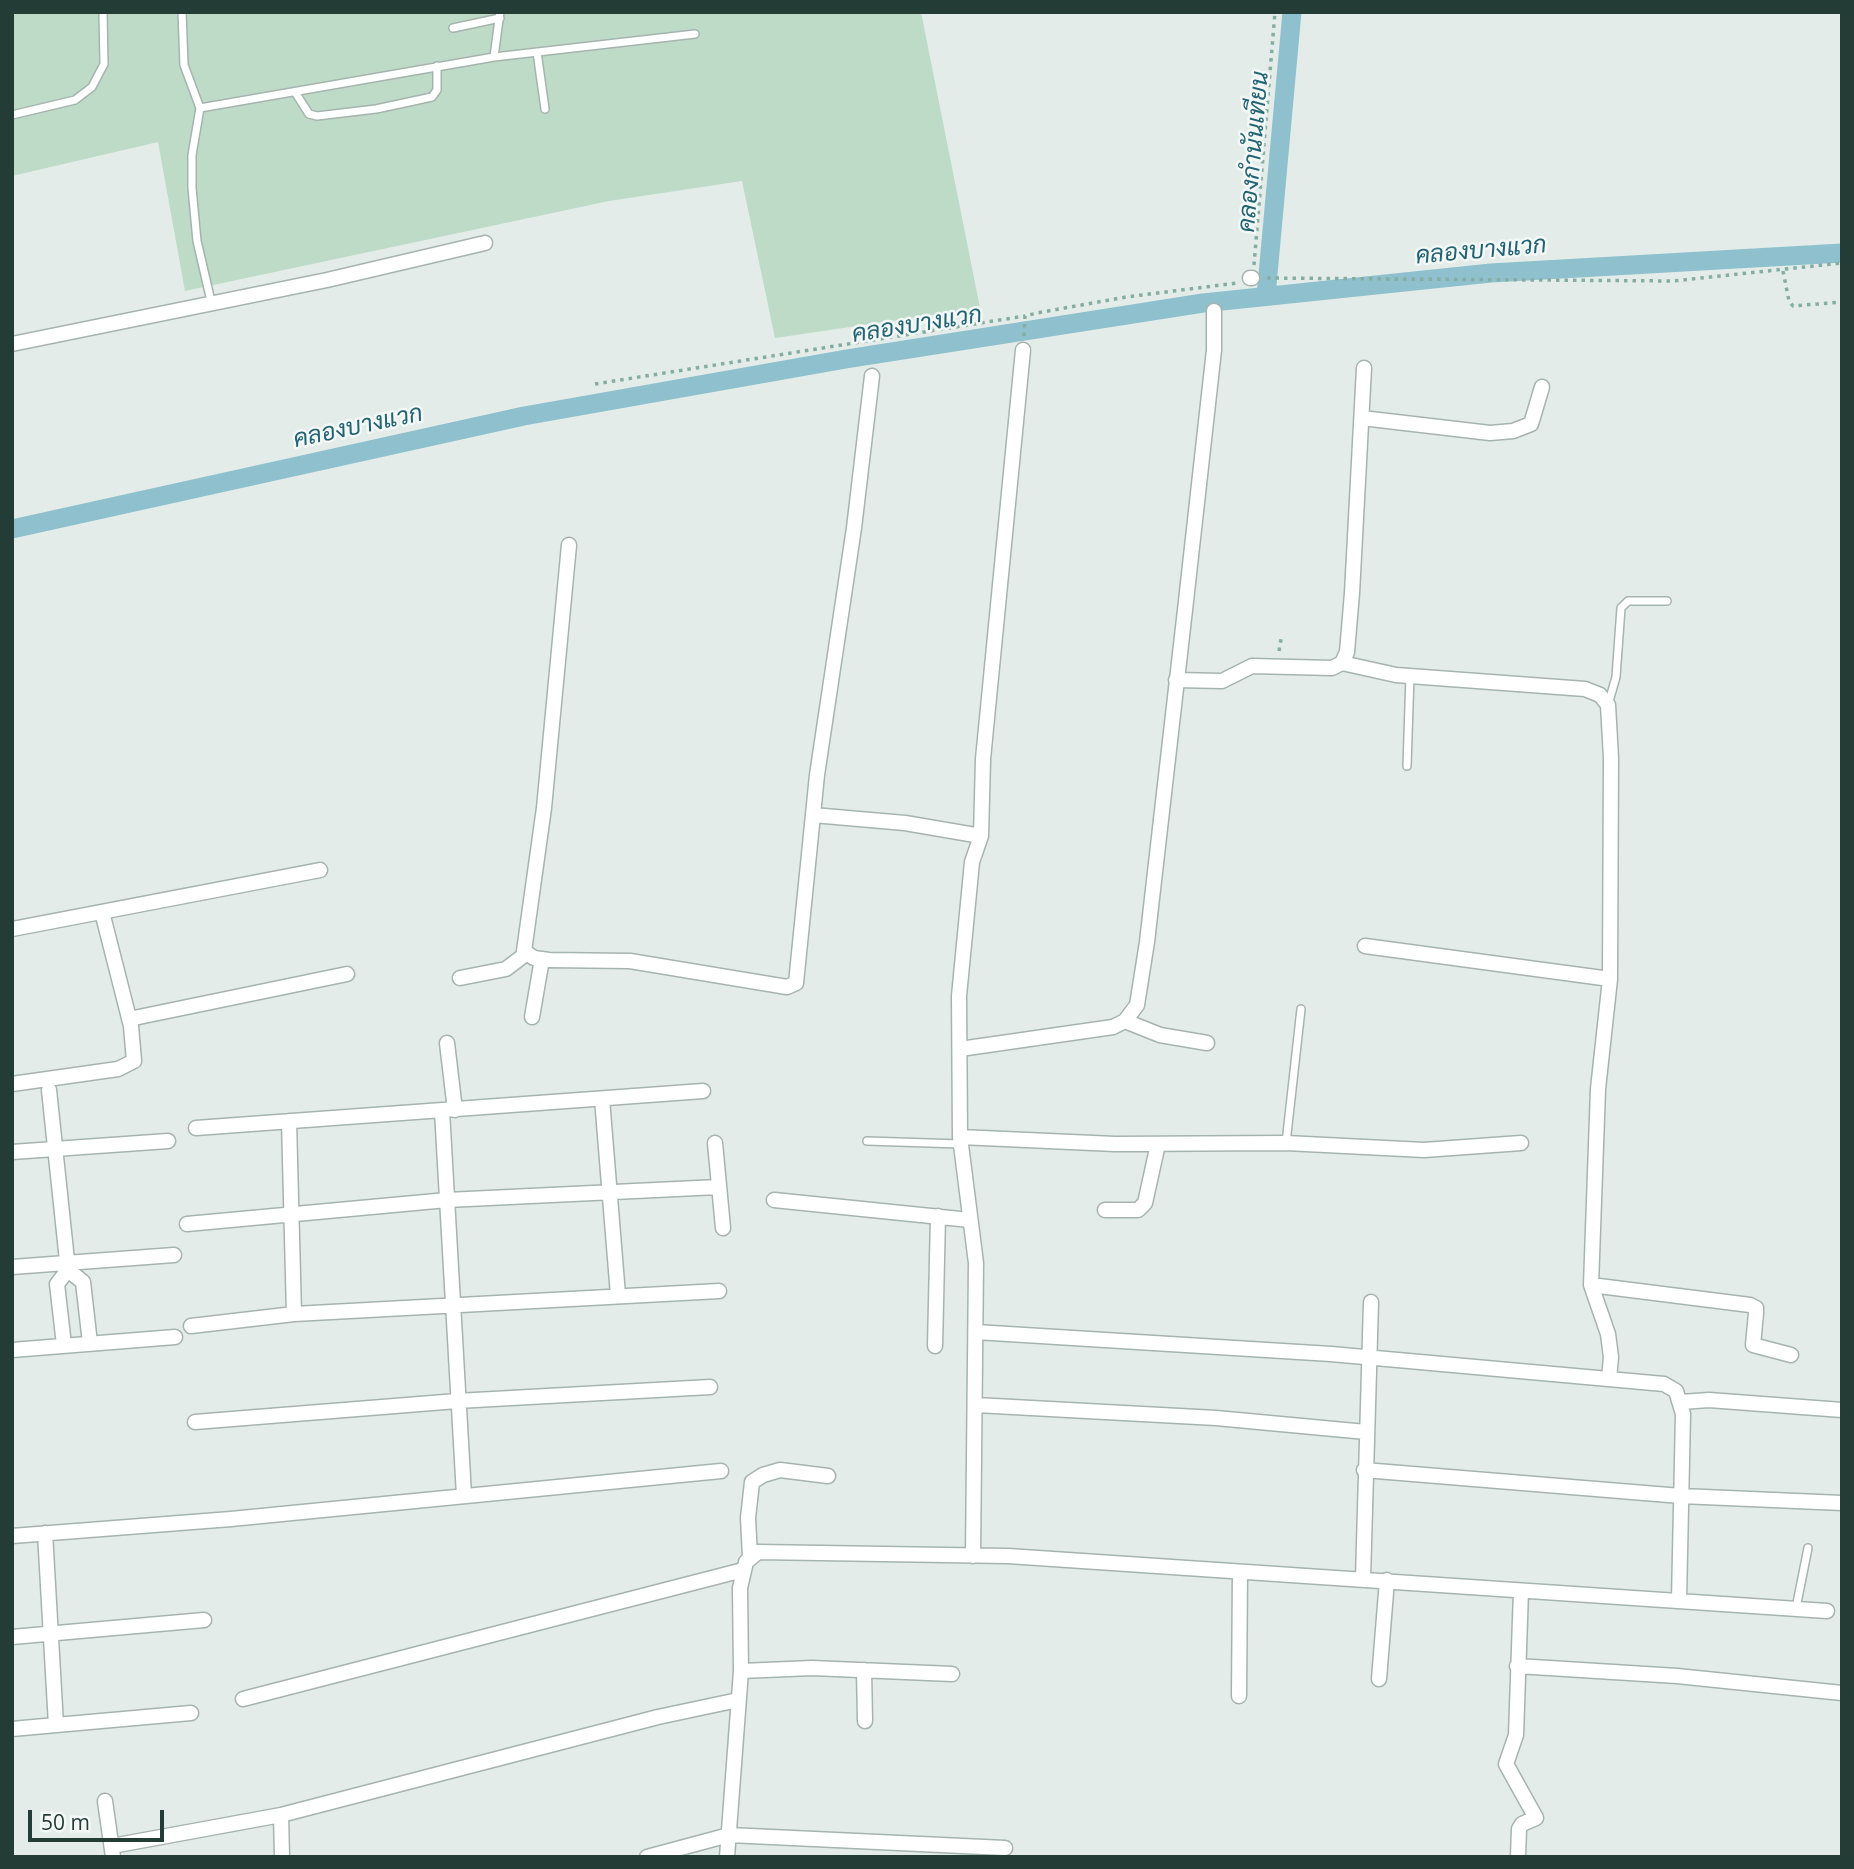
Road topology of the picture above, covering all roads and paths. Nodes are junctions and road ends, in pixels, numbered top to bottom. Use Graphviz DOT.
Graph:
graph roads {
  1 [pos="103,12"];
  2 [pos="182,12"];
  3 [pos="1275,12"];
  4 [pos="500,15"];
  5 [pos="453,28"];
  6 [pos="695,34"];
  7 [pos="537,52"];
  8 [pos="494,57"];
  9 [pos="437,66"];
  10 [pos="295,92"];
  11 [pos="200,108"];
  12 [pos="545,109"];
  13 [pos="12,115"];
  14 [pos="485,243"];
  15 [pos="1842,263"];
  16 [pos="1783,271"];
  17 [pos="1251,278"];
  18 [pos="1215,284"];
  19 [pos="1215,292"];
  20 [pos="211,302"];
  21 [pos="1842,302"];
  22 [pos="1214,312"];
  23 [pos="1025,316"];
  24 [pos="1025,324"];
  25 [pos="12,344"];
  26 [pos="1023,350"];
  27 [pos="1364,368"];
  28 [pos="872,376"];
  29 [pos="595,384"];
  30 [pos="1542,387"];
  31 [pos="1362,418"];
  32 [pos="569,545"];
  33 [pos="1667,601"];
  34 [pos="1342,663"];
  35 [pos="1410,676"];
  36 [pos="1176,680"];
  37 [pos="1608,705"];
  38 [pos="1407,766"];
  39 [pos="813,814"];
  40 [pos="981,836"];
  41 [pos="320,870"];
  42 [pos="102,912"];
  43 [pos="12,929"];
  44 [pos="1365,946"];
  45 [pos="527,953"];
  46 [pos="542,960"];
  47 [pos="347,974"];
  48 [pos="460,978"];
  49 [pos="1610,979"];
  50 [pos="1301,1010"];
  51 [pos="532,1017"];
  52 [pos="129,1019"];
  53 [pos="1125,1021"];
  54 [pos="447,1043"];
  55 [pos="1207,1043"];
  56 [pos="960,1049"];
  57 [pos="12,1084"];
  58 [pos="50,1090"];
  59 [pos="703,1091"];
  60 [pos="602,1099"];
  61 [pos="448,1110"];
  62 [pos="289,1121"];
  63 [pos="196,1128"];
  64 [pos="168,1141"];
  65 [pos="867,1141"];
  66 [pos="960,1141"];
  67 [pos="715,1143"];
  68 [pos="1286,1143"];
  69 [pos="1521,1143"];
  70 [pos="1158,1144"];
  71 [pos="56,1149"];
  72 [pos="12,1152"];
  73 [pos="718,1187"];
  74 [pos="608,1193"];
  75 [pos="447,1200"];
  76 [pos="774,1200"];
  77 [pos="1105,1210"];
  78 [pos="291,1216"];
  79 [pos="938,1216"];
  80 [pos="970,1220"];
  81 [pos="187,1224"];
  82 [pos="723,1228"];
  83 [pos="174,1255"];
  84 [pos="12,1267"];
  85 [pos="67,1267"];
  86 [pos="1591,1284"];
  87 [pos="719,1291"];
  88 [pos="618,1295"];
  89 [pos="1371,1302"];
  90 [pos="454,1306"];
  91 [pos="293,1314"];
  92 [pos="191,1326"];
  93 [pos="976,1332"];
  94 [pos="175,1337"];
  95 [pos="90,1343"];
  96 [pos="64,1345"];
  97 [pos="936,1346"];
  98 [pos="12,1350"];
  99 [pos="1791,1355"];
  100 [pos="1370,1358"];
  101 [pos="1609,1379"];
  102 [pos="710,1387"];
  103 [pos="457,1401"];
  104 [pos="1681,1402"];
  105 [pos="976,1405"];
  106 [pos="1842,1410"];
  107 [pos="195,1422"];
  108 [pos="1366,1432"];
  109 [pos="1364,1470"];
  110 [pos="721,1471"];
  111 [pos="828,1476"];
  112 [pos="464,1496"];
  113 [pos="1681,1496"];
  114 [pos="1842,1503"];
  115 [pos="45,1533"];
  116 [pos="12,1536"];
  117 [pos="1808,1548"];
  118 [pos="973,1556"];
  119 [pos="750,1557"];
  120 [pos="743,1570"];
  121 [pos="1240,1572"];
  122 [pos="1363,1578"];
  123 [pos="1387,1580"];
  124 [pos="1521,1591"];
  125 [pos="1679,1600"];
  126 [pos="1796,1608"];
  127 [pos="1827,1611"];
  128 [pos="204,1620"];
  129 [pos="51,1634"];
  130 [pos="12,1637"];
  131 [pos="1517,1666"];
  132 [pos="864,1670"];
  133 [pos="741,1671"];
  134 [pos="952,1674"];
  135 [pos="1379,1679"];
  136 [pos="1842,1693"];
  137 [pos="1239,1696"];
  138 [pos="243,1699"];
  139 [pos="738,1700"];
  140 [pos="191,1713"];
  141 [pos="865,1721"];
  142 [pos="57,1725"];
  143 [pos="12,1729"];
  144 [pos="105,1801"];
  145 [pos="281,1815"];
  146 [pos="729,1835"];
  147 [pos="1006,1848"];
  148 [pos="112,1851"];
  149 [pos="282,1857"];
  150 [pos="647,1857"];
  151 [pos="727,1857"];
  152 [pos="1518,1857"];
  1 -- 13 [label="lane"];
  2 -- 11 [label="lane"];
  3 -- 17 [label="path"];
  4 -- 5 [label="lane"];
  4 -- 8 [label="lane"];
  6 -- 7 [label="lane"];
  7 -- 8 [label="lane"];
  7 -- 12 [label="lane"];
  8 -- 9 [label="lane"];
  9 -- 10 [label="lane"];
  9 -- 10 [label="lane"];
  10 -- 11 [label="lane"];
  11 -- 20 [label="lane"];
  14 -- 20 [label="street"];
  15 -- 16 [label="path"];
  16 -- 17 [label="path"];
  16 -- 21 [label="path"];
  17 -- 18 [label="path"];
  18 -- 19 [label="path"];
  18 -- 23 [label="path"];
  20 -- 25 [label="street"];
  22 -- 36 [label="street"];
  23 -- 24 [label="path"];
  23 -- 29 [label="path"];
  26 -- 40 [label="street"];
  27 -- 31 [label="street"];
  28 -- 39 [label="street"];
  30 -- 31 [label="street"];
  31 -- 34 [label="street"];
  32 -- 45 [label="street"];
  33 -- 37 [label="lane"];
  34 -- 35 [label="street"];
  34 -- 36 [label="street"];
  35 -- 37 [label="street"];
  35 -- 38 [label="lane"];
  36 -- 53 [label="street"];
  37 -- 49 [label="street"];
  39 -- 40 [label="street"];
  39 -- 46 [label="street"];
  40 -- 56 [label="street"];
  41 -- 42 [label="street"];
  42 -- 43 [label="street"];
  42 -- 52 [label="street"];
  44 -- 49 [label="street"];
  45 -- 46 [label="street"];
  45 -- 48 [label="street"];
  46 -- 51 [label="street"];
  47 -- 52 [label="street"];
  49 -- 86 [label="street"];
  50 -- 68 [label="lane"];
  52 -- 57 [label="street"];
  53 -- 55 [label="street"];
  53 -- 56 [label="street"];
  54 -- 61 [label="street"];
  56 -- 66 [label="street"];
  58 -- 71 [label="street"];
  59 -- 60 [label="street"];
  60 -- 61 [label="street"];
  60 -- 74 [label="street"];
  61 -- 62 [label="street"];
  61 -- 75 [label="street"];
  62 -- 63 [label="street"];
  62 -- 78 [label="street"];
  64 -- 71 [label="street"];
  65 -- 66 [label="lane"];
  66 -- 70 [label="street"];
  66 -- 80 [label="street"];
  67 -- 73 [label="street"];
  68 -- 69 [label="street"];
  68 -- 70 [label="street"];
  70 -- 77 [label="street"];
  71 -- 72 [label="street"];
  71 -- 85 [label="street"];
  73 -- 74 [label="street"];
  73 -- 82 [label="street"];
  74 -- 75 [label="street"];
  74 -- 88 [label="street"];
  75 -- 78 [label="street"];
  75 -- 90 [label="street"];
  76 -- 79 [label="street"];
  78 -- 81 [label="street"];
  78 -- 91 [label="street"];
  79 -- 80 [label="street"];
  79 -- 97 [label="street"];
  80 -- 93 [label="street"];
  83 -- 85 [label="street"];
  84 -- 85 [label="street"];
  85 -- 95 [label="street"];
  85 -- 96 [label="street"];
  86 -- 99 [label="street"];
  86 -- 101 [label="street"];
  87 -- 88 [label="street"];
  88 -- 90 [label="street"];
  89 -- 100 [label="street"];
  90 -- 91 [label="street"];
  90 -- 103 [label="street"];
  91 -- 92 [label="street"];
  93 -- 100 [label="street"];
  93 -- 105 [label="street"];
  94 -- 95 [label="street"];
  95 -- 96 [label="street"];
  96 -- 98 [label="street"];
  100 -- 101 [label="street"];
  100 -- 108 [label="street"];
  101 -- 104 [label="street"];
  102 -- 103 [label="street"];
  103 -- 107 [label="street"];
  103 -- 112 [label="street"];
  104 -- 106 [label="street"];
  104 -- 113 [label="street"];
  105 -- 108 [label="street"];
  105 -- 118 [label="street"];
  108 -- 109 [label="street"];
  109 -- 113 [label="street"];
  109 -- 122 [label="street"];
  110 -- 112 [label="street"];
  111 -- 119 [label="street"];
  112 -- 115 [label="street"];
  113 -- 114 [label="street"];
  113 -- 125 [label="street"];
  115 -- 116 [label="street"];
  115 -- 129 [label="street"];
  117 -- 126 [label="lane"];
  118 -- 119 [label="street"];
  118 -- 121 [label="street"];
  119 -- 120 [label="street"];
  120 -- 133 [label="street"];
  120 -- 138 [label="street"];
  121 -- 122 [label="street"];
  121 -- 137 [label="street"];
  122 -- 123 [label="street"];
  123 -- 124 [label="street"];
  123 -- 135 [label="street"];
  124 -- 125 [label="street"];
  124 -- 131 [label="street"];
  125 -- 126 [label="street"];
  126 -- 127 [label="street"];
  128 -- 129 [label="street"];
  129 -- 130 [label="street"];
  129 -- 142 [label="street"];
  131 -- 136 [label="street"];
  131 -- 152 [label="street"];
  132 -- 133 [label="street"];
  132 -- 134 [label="street"];
  132 -- 141 [label="street"];
  133 -- 139 [label="street"];
  139 -- 145 [label="street"];
  139 -- 146 [label="street"];
  140 -- 142 [label="street"];
  142 -- 143 [label="street"];
  144 -- 148 [label="street"];
  145 -- 148 [label="street"];
  145 -- 149 [label="street"];
  146 -- 147 [label="street"];
  146 -- 150 [label="street"];
  146 -- 151 [label="street"];
}
